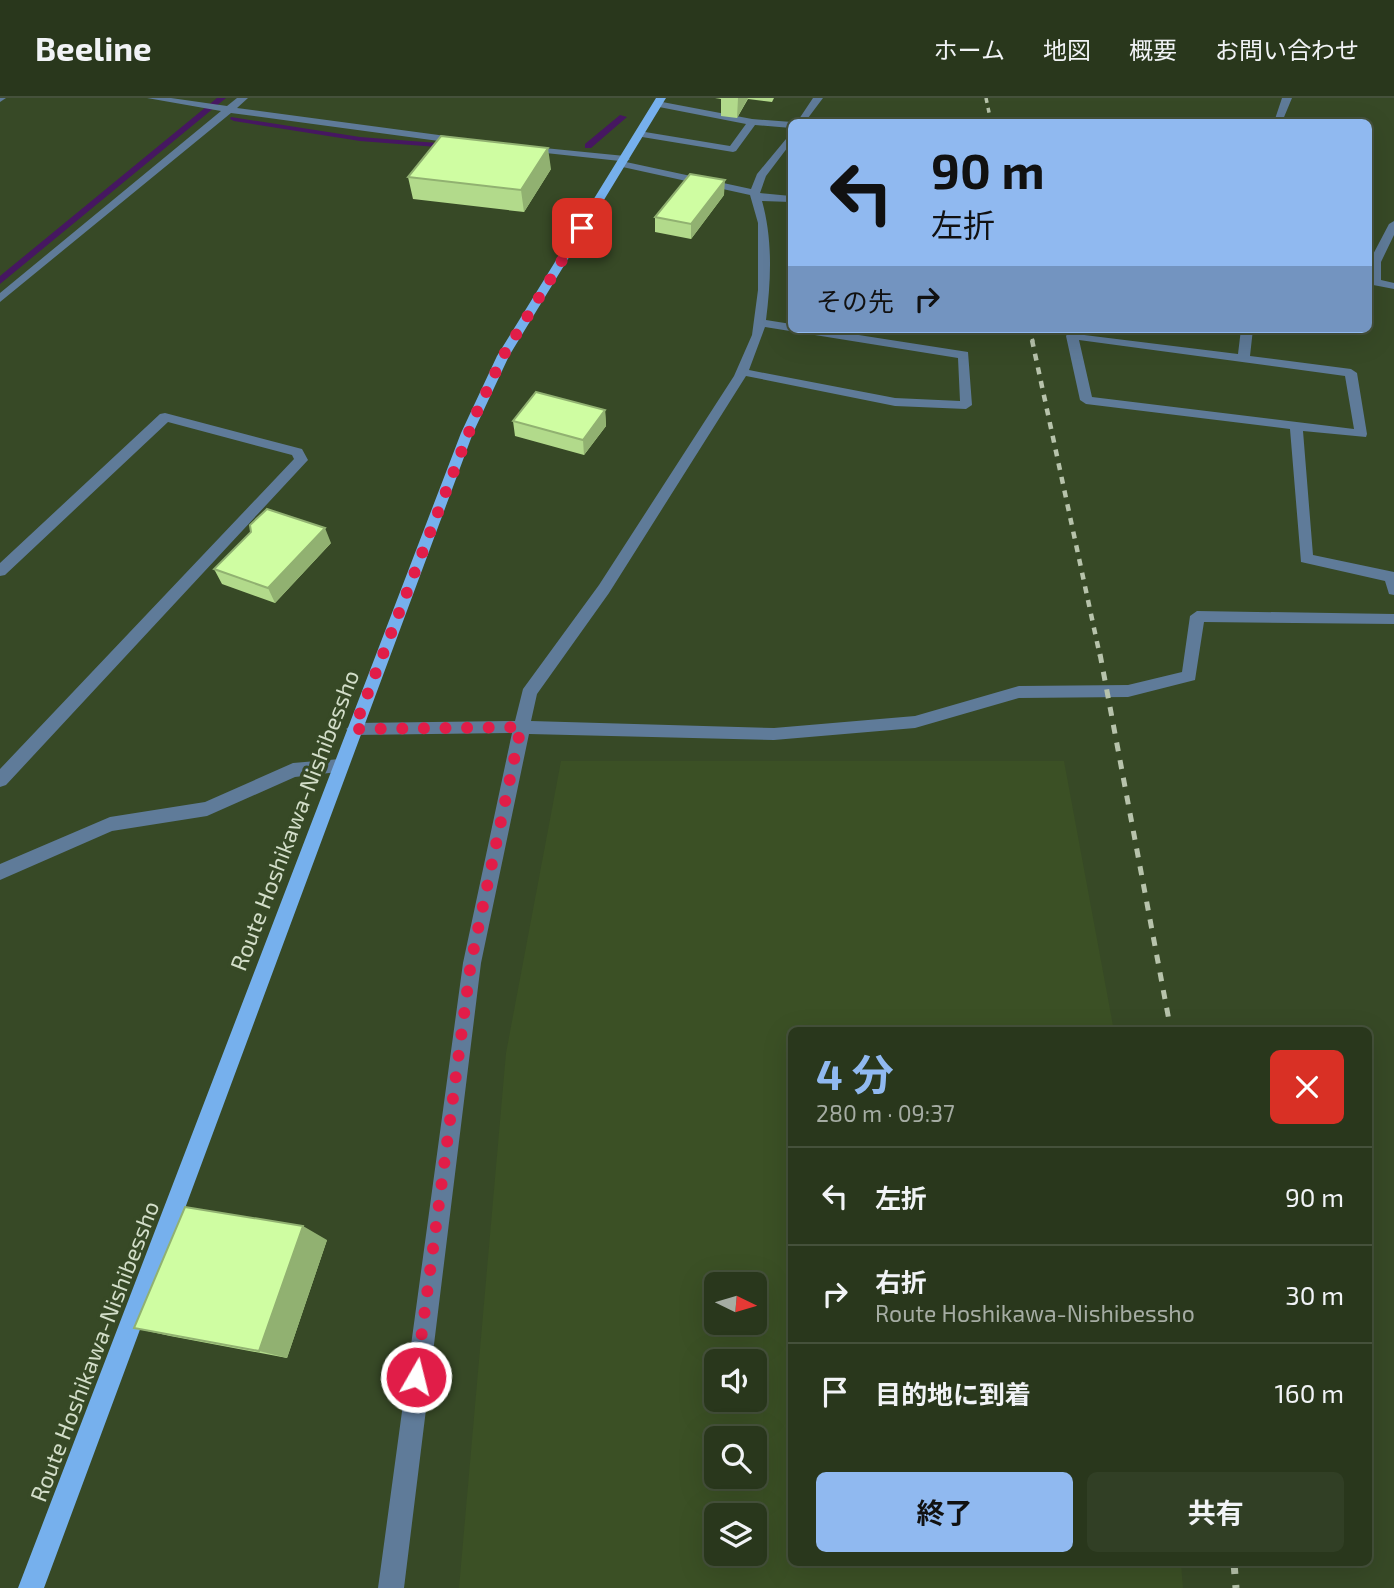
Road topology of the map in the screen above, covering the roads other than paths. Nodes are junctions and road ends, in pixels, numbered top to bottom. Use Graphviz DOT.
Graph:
graph roads {
  1 [pos="152,98"];
  2 [pos="243,98"];
  3 [pos="818,98"];
  4 [pos="1287,98"];
  5 [pos="659,101"];
  6 [pos="228,109"];
  7 [pos="803,119"];
  8 [pos="1279,119"];
  9 [pos="752,122"];
  10 [pos="788,125"];
  11 [pos="639,134"];
  12 [pos="788,140"];
  13 [pos="466,141"];
  14 [pos="519,147"];
  15 [pos="623,162"];
  16 [pos="755,195"];
  17 [pos="788,199"];
  18 [pos="1394,224"];
  19 [pos="1372,281"];
  20 [pos="1394,286"];
  21 [pos="0,299"];
  22 [pos="760,323"];
  23 [pos="788,328"];
  24 [pos="823,333"];
  25 [pos="1247,333"];
  26 [pos="1244,358"];
  27 [pos="742,372"];
  28 [pos="1296,426"];
  29 [pos="0,571"];
  30 [pos="1394,590"];
  31 [pos="1394,619"];
  32 [pos="521,727"];
  33 [pos="354,729"];
  34 [pos="340,766"];
  35 [pos="0,780"];
  36 [pos="0,872"];
  37 [pos="31,1588"];
  38 [pos="391,1588"];
  1 -- 6 [label="street"];
  2 -- 6 [label="street"];
  3 -- 7 [label="street"];
  4 -- 8 [label="street"];
  5 -- 9 [label="street"];
  5 -- 11 [label="main road, Route Hoshikawa-Nishibessho"];
  6 -- 13 [label="street"];
  6 -- 21 [label="street"];
  9 -- 10 [label="street"];
  9 -- 11 [label="street"];
  11 -- 15 [label="main road, Route Hoshikawa-Nishibessho"];
  12 -- 16 [label="street"];
  14 -- 15 [label="street"];
  15 -- 16 [label="street"];
  15 -- 33 [label="main road, Route Hoshikawa-Nishibessho"];
  16 -- 17 [label="street"];
  16 -- 22 [label="street"];
  18 -- 19 [label="street"];
  19 -- 20 [label="street"];
  22 -- 23 [label="street"];
  22 -- 27 [label="street"];
  24 -- 27 [label="street"];
  25 -- 26 [label="street"];
  26 -- 28 [label="street"];
  26 -- 28 [label="street"];
  27 -- 32 [label="street"];
  28 -- 30 [label="street"];
  29 -- 35 [label="street"];
  31 -- 32 [label="street"];
  32 -- 33 [label="street"];
  32 -- 38 [label="street"];
  33 -- 34 [label="main road, Route Hoshikawa-Nishibessho"];
  34 -- 36 [label="street"];
  34 -- 37 [label="main road, Route Hoshikawa-Nishibessho"];
}
